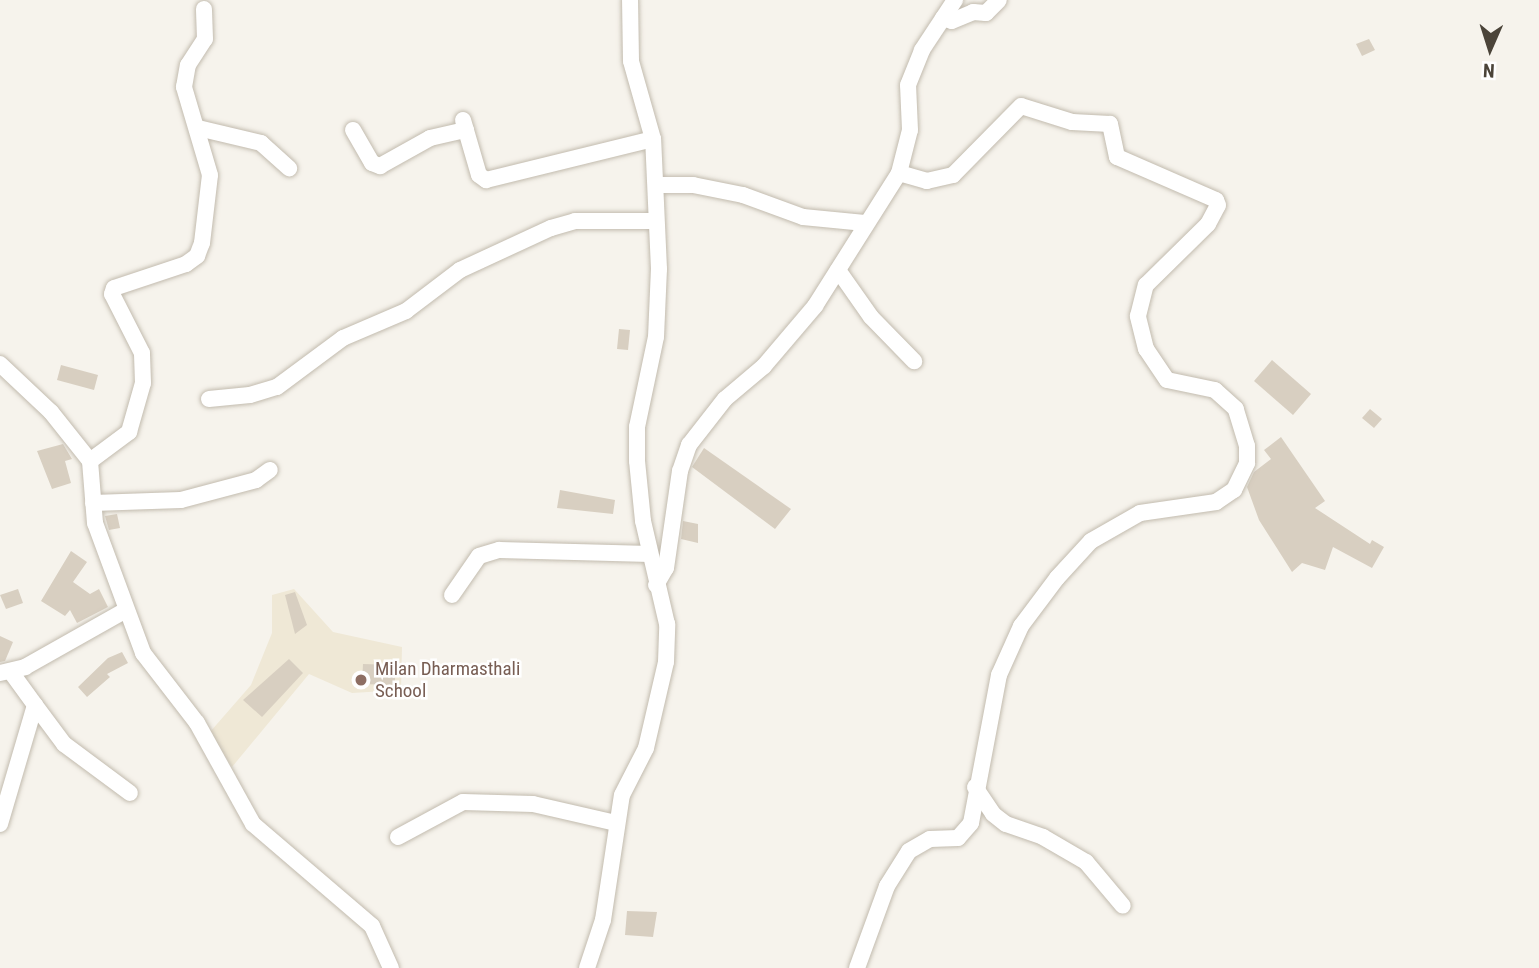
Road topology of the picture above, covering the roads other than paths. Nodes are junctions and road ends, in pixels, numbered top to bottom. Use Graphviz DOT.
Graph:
graph roads {
  1 [pos="631,0"];
  2 [pos="955,0"];
  3 [pos="999,0"];
  4 [pos="204,9"];
  5 [pos="943,18"];
  6 [pos="198,128"];
  7 [pos="353,130"];
  8 [pos="653,139"];
  9 [pos="289,168"];
  10 [pos="898,173"];
  11 [pos="657,185"];
  12 [pos="654,221"];
  13 [pos="865,223"];
  14 [pos="838,270"];
  15 [pos="914,361"];
  16 [pos="0,365"];
  17 [pos="209,399"];
  18 [pos="90,461"];
  19 [pos="270,470"];
  20 [pos="93,503"];
  21 [pos="650,554"];
  22 [pos="656,585"];
  23 [pos="452,595"];
  24 [pos="126,610"];
  25 [pos="6,673"];
  26 [pos="35,705"];
  27 [pos="975,787"];
  28 [pos="130,793"];
  29 [pos="616,823"];
  30 [pos="0,824"];
  31 [pos="398,837"];
  32 [pos="1123,906"];
  33 [pos="391,968"];
  34 [pos="587,968"];
  35 [pos="857,968"];
  1 -- 8 [label="street"];
  2 -- 5 [label="street"];
  3 -- 5 [label="street"];
  4 -- 6 [label="street"];
  5 -- 10 [label="street"];
  6 -- 9 [label="street"];
  6 -- 18 [label="street"];
  7 -- 8 [label="street"];
  8 -- 11 [label="street"];
  10 -- 13 [label="street"];
  10 -- 27 [label="street"];
  11 -- 12 [label="street"];
  11 -- 13 [label="street"];
  12 -- 17 [label="street"];
  12 -- 21 [label="street"];
  13 -- 14 [label="street"];
  14 -- 15 [label="street"];
  14 -- 22 [label="street"];
  16 -- 18 [label="street"];
  18 -- 20 [label="street"];
  19 -- 20 [label="street"];
  20 -- 24 [label="street"];
  21 -- 22 [label="street"];
  21 -- 23 [label="street"];
  22 -- 29 [label="street"];
  24 -- 25 [label="street"];
  24 -- 33 [label="street"];
  25 -- 26 [label="street"];
  26 -- 28 [label="street"];
  26 -- 30 [label="street"];
  27 -- 32 [label="street"];
  27 -- 35 [label="street"];
  29 -- 31 [label="street"];
  29 -- 34 [label="street"];
}
